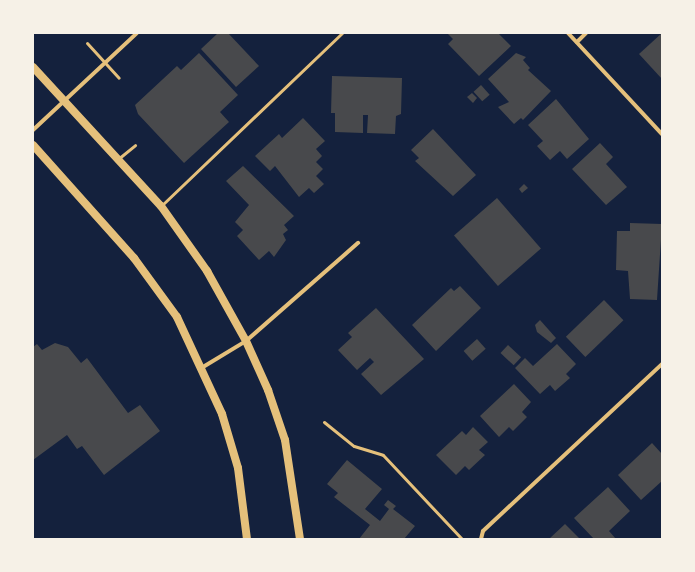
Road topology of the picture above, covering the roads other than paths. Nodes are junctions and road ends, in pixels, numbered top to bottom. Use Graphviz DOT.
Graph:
graph roads {
  1 [pos="137,33"];
  2 [pos="342,33"];
  3 [pos="568,33"];
  4 [pos="586,33"];
  5 [pos="576,42"];
  6 [pos="87,43"];
  7 [pos="104,63"];
  8 [pos="33,67"];
  9 [pos="119,78"];
  10 [pos="65,100"];
  11 [pos="33,130"];
  12 [pos="662,134"];
  13 [pos="33,145"];
  14 [pos="135,145"];
  15 [pos="118,159"];
  16 [pos="161,206"];
  17 [pos="358,243"];
  18 [pos="246,341"];
  19 [pos="662,364"];
  20 [pos="203,367"];
  21 [pos="324,422"];
  22 [pos="247,539"];
  23 [pos="300,539"];
  24 [pos="462,539"];
  25 [pos="480,539"];
  1 -- 7 [label="street"];
  2 -- 16 [label="lane"];
  3 -- 5 [label="street"];
  4 -- 5 [label="street"];
  5 -- 12 [label="street"];
  6 -- 7 [label="lane"];
  7 -- 9 [label="lane"];
  7 -- 10 [label="street"];
  8 -- 10 [label="main road"];
  10 -- 11 [label="street"];
  10 -- 15 [label="main road"];
  13 -- 20 [label="main road"];
  14 -- 15 [label="lane"];
  15 -- 16 [label="main road"];
  16 -- 18 [label="main road"];
  17 -- 18 [label="street"];
  18 -- 20 [label="street"];
  18 -- 23 [label="main road"];
  19 -- 25 [label="street"];
  20 -- 22 [label="main road"];
  21 -- 24 [label="lane"];
}
